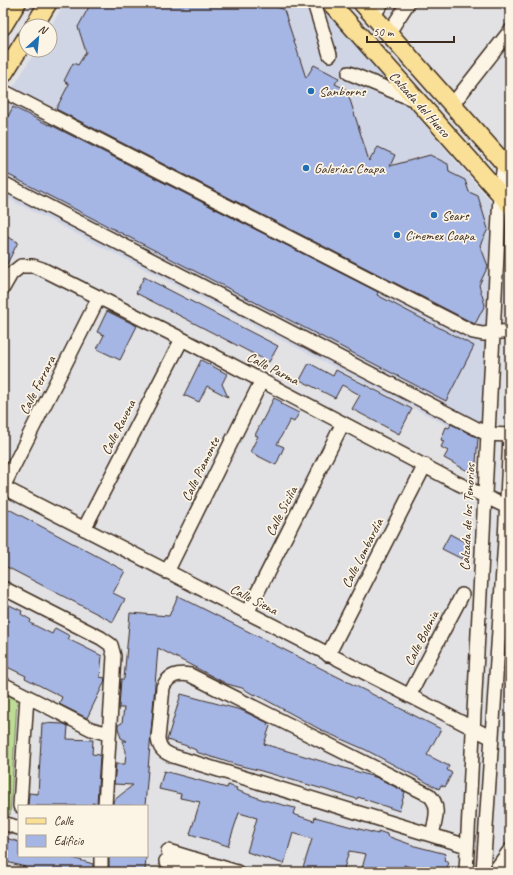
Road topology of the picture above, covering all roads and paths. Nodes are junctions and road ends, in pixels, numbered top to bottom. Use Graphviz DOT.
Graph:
graph roads {
  1 [pos="17,3"];
  2 [pos="48,3"];
  3 [pos="314,3"];
  4 [pos="331,3"];
  5 [pos="362,3"];
  6 [pos="408,3"];
  7 [pos="378,10"];
  8 [pos="39,18"];
  9 [pos="3,26"];
  10 [pos="510,31"];
  11 [pos="388,34"];
  12 [pos="18,51"];
  13 [pos="330,55"];
  14 [pos="348,73"];
  15 [pos="3,75"];
  16 [pos="3,92"];
  17 [pos="418,102"];
  18 [pos="452,105"];
  19 [pos="508,164"];
  20 [pos="3,183"];
  21 [pos="505,200"];
  22 [pos="3,288"];
  23 [pos="99,297"];
  24 [pos="510,331"];
  25 [pos="492,333"];
  26 [pos="182,339"];
  27 [pos="262,380"];
  28 [pos="343,423"];
  29 [pos="487,434"];
  30 [pos="510,436"];
  31 [pos="425,465"];
  32 [pos="509,486"];
  33 [pos="3,487"];
  34 [pos="484,496"];
  35 [pos="507,507"];
  36 [pos="84,529"];
  37 [pos="505,540"];
  38 [pos="482,541"];
  39 [pos="167,572"];
  40 [pos="3,588"];
  41 [pos="462,595"];
  42 [pos="247,613"];
  43 [pos="328,655"];
  44 [pos="3,684"];
  45 [pos="27,696"];
  46 [pos="409,696"];
  47 [pos="473,729"];
  48 [pos="109,734"];
  49 [pos="492,738"];
  50 [pos="471,770"];
  51 [pos="489,778"];
  52 [pos="20,805"];
  53 [pos="105,805"];
  54 [pos="3,823"];
  55 [pos="18,825"];
  56 [pos="432,835"];
  57 [pos="467,846"];
  58 [pos="510,850"];
  59 [pos="101,857"];
  60 [pos="101,872"];
  61 [pos="202,872"];
  62 [pos="237,872"];
  63 [pos="466,872"];
  64 [pos="483,872"];
  65 [pos="494,872"];
  1 -- 9 [label="main road"];
  2 -- 8 [label="main road"];
  3 -- 13 [label="street"];
  4 -- 17 [label="main road, Calzada del Hueso"];
  5 -- 7 [label="main road, Calzada del Hueso"];
  6 -- 11 [label="street"];
  7 -- 11 [label="main road, Calzada del Hueso"];
  10 -- 18 [label="street"];
  11 -- 18 [label="main road, Calzada del Hueso"];
  12 -- 15 [label="main road"];
  14 -- 17 [label="street"];
  16 -- 25 [label="street"];
  17 -- 21 [label="main road, Calzada del Hueso"];
  18 -- 19 [label="main road, Calzada del Hueso"];
  19 -- 21 [label="street, Calzada de los Tenorios"];
  20 -- 29 [label="street"];
  21 -- 25 [label="street, Calzada de los Tenorios"];
  22 -- 23 [label="street, Calle Parma"];
  23 -- 26 [label="street, Calle Parma"];
  23 -- 33 [label="street, Calle Ferrara"];
  24 -- 25 [label="street"];
  25 -- 29 [label="street, Calzada de los Tenorios"];
  26 -- 27 [label="street, Calle Parma"];
  26 -- 36 [label="street, Calle Ravena"];
  27 -- 28 [label="street, Calle Parma"];
  27 -- 39 [label="street, Calle Piamonte"];
  28 -- 31 [label="street, Calle Parma"];
  28 -- 42 [label="street, Calle Sicilia"];
  29 -- 30 [label="street"];
  29 -- 34 [label="street, Calzada de los Tenorios"];
  30 -- 32 [label="street"];
  31 -- 34 [label="street, Calle Parma"];
  31 -- 43 [label="street, Calle Lombardía"];
  32 -- 35 [label="street"];
  33 -- 36 [label="street, Calle Siena"];
  34 -- 35 [label="street, Calle Parma"];
  34 -- 38 [label="street, Calzada de los Tenorios"];
  35 -- 37 [label="street"];
  36 -- 39 [label="street, Calle Siena"];
  37 -- 38 [label="street"];
  37 -- 49 [label="street"];
  38 -- 47 [label="street, Calzada de los Tenorios"];
  39 -- 42 [label="street, Calle Siena"];
  40 -- 48 [label="street"];
  41 -- 46 [label="street, Calle Bolonia"];
  42 -- 43 [label="street, Calle Siena"];
  43 -- 46 [label="street, Calle Siena"];
  44 -- 45 [label="street"];
  45 -- 48 [label="street"];
  45 -- 52 [label="street"];
  46 -- 47 [label="street, Calle Siena"];
  47 -- 49 [label="street, Calle Siena"];
  47 -- 50 [label="street, Calzada de los Tenorios"];
  48 -- 53 [label="street"];
  49 -- 51 [label="street"];
  50 -- 51 [label="street"];
  50 -- 57 [label="street, Calzada de los Tenorios"];
  51 -- 64 [label="street"];
  54 -- 55 [label="street"];
  56 -- 56 [label="street"];
  56 -- 57 [label="street"];
  57 -- 63 [label="street, Calzada de los Tenorios"];
  58 -- 65 [label="street"];
  59 -- 60 [label="street"];
  61 -- 62 [label="street"];
}
